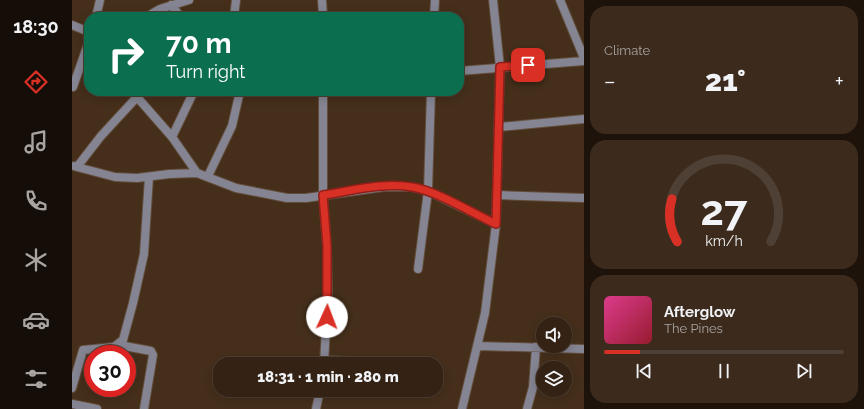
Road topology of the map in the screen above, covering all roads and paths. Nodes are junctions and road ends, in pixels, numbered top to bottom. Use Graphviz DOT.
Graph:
graph roads {
  1 [pos="100,0"];
  2 [pos="189,0"];
  3 [pos="236,0"];
  4 [pos="322,0"];
  5 [pos="435,0"];
  6 [pos="493,0"];
  7 [pos="560,0"];
  8 [pos="171,5"];
  9 [pos="97,12"];
  10 [pos="156,12"];
  11 [pos="177,12"];
  12 [pos="235,12"];
  13 [pos="323,12"];
  14 [pos="434,12"];
  15 [pos="72,25"];
  16 [pos="84,30"];
  17 [pos="84,55"];
  18 [pos="584,58"];
  19 [pos="584,61"];
  20 [pos="500,67"];
  21 [pos="464,70"];
  22 [pos="73,87"];
  23 [pos="135,96"];
  24 [pos="139,96"];
  25 [pos="192,96"];
  26 [pos="239,96"];
  27 [pos="323,96"];
  28 [pos="431,96"];
  29 [pos="584,119"];
  30 [pos="499,127"];
  31 [pos="172,137"];
  32 [pos="75,166"];
  33 [pos="197,173"];
  34 [pos="208,176"];
  35 [pos="149,177"];
  36 [pos="428,191"];
  37 [pos="323,195"];
  38 [pos="497,195"];
  39 [pos="584,198"];
  40 [pos="496,224"];
  41 [pos="418,269"];
  42 [pos="119,345"];
  43 [pos="479,346"];
  44 [pos="536,347"];
  45 [pos="136,348"];
  46 [pos="572,348"];
  47 [pos="584,349"];
  48 [pos="84,350"];
  49 [pos="324,357"];
  50 [pos="72,388"];
  51 [pos="318,397"];
  52 [pos="72,404"];
  53 [pos="316,408"];
  54 [pos="97,409"];
  55 [pos="144,409"];
  56 [pos="326,409"];
  57 [pos="462,409"];
  58 [pos="527,409"];
  1 -- 9 [label="street"];
  2 -- 8 [label="street"];
  3 -- 12 [label="street"];
  4 -- 13 [label="street"];
  5 -- 14 [label="street"];
  6 -- 20 [label="street"];
  7 -- 18 [label="street"];
  8 -- 10 [label="street"];
  8 -- 11 [label="street"];
  15 -- 16 [label="street"];
  17 -- 22 [label="street"];
  19 -- 20 [label="street"];
  20 -- 21 [label="street"];
  20 -- 30 [label="street"];
  23 -- 32 [label="street"];
  24 -- 31 [label="street"];
  25 -- 31 [label="street"];
  26 -- 34 [label="street"];
  27 -- 37 [label="street"];
  28 -- 36 [label="street"];
  29 -- 30 [label="street"];
  30 -- 38 [label="street"];
  31 -- 33 [label="street"];
  32 -- 35 [label="street"];
  33 -- 34 [label="street"];
  33 -- 35 [label="street"];
  34 -- 37 [label="street"];
  35 -- 42 [label="street"];
  36 -- 37 [label="street"];
  36 -- 40 [label="street"];
  36 -- 41 [label="street"];
  37 -- 49 [label="street"];
  38 -- 39 [label="street"];
  38 -- 40 [label="street"];
  40 -- 43 [label="street"];
  43 -- 44 [label="street"];
  43 -- 57 [label="street"];
  44 -- 58 [label="street"];
  45 -- 55 [label="street"];
  46 -- 47 [label="street"];
  48 -- 50 [label="street"];
  51 -- 53 [label="street"];
  52 -- 54 [label="street"];
  53 -- 56 [label="street"];
}
